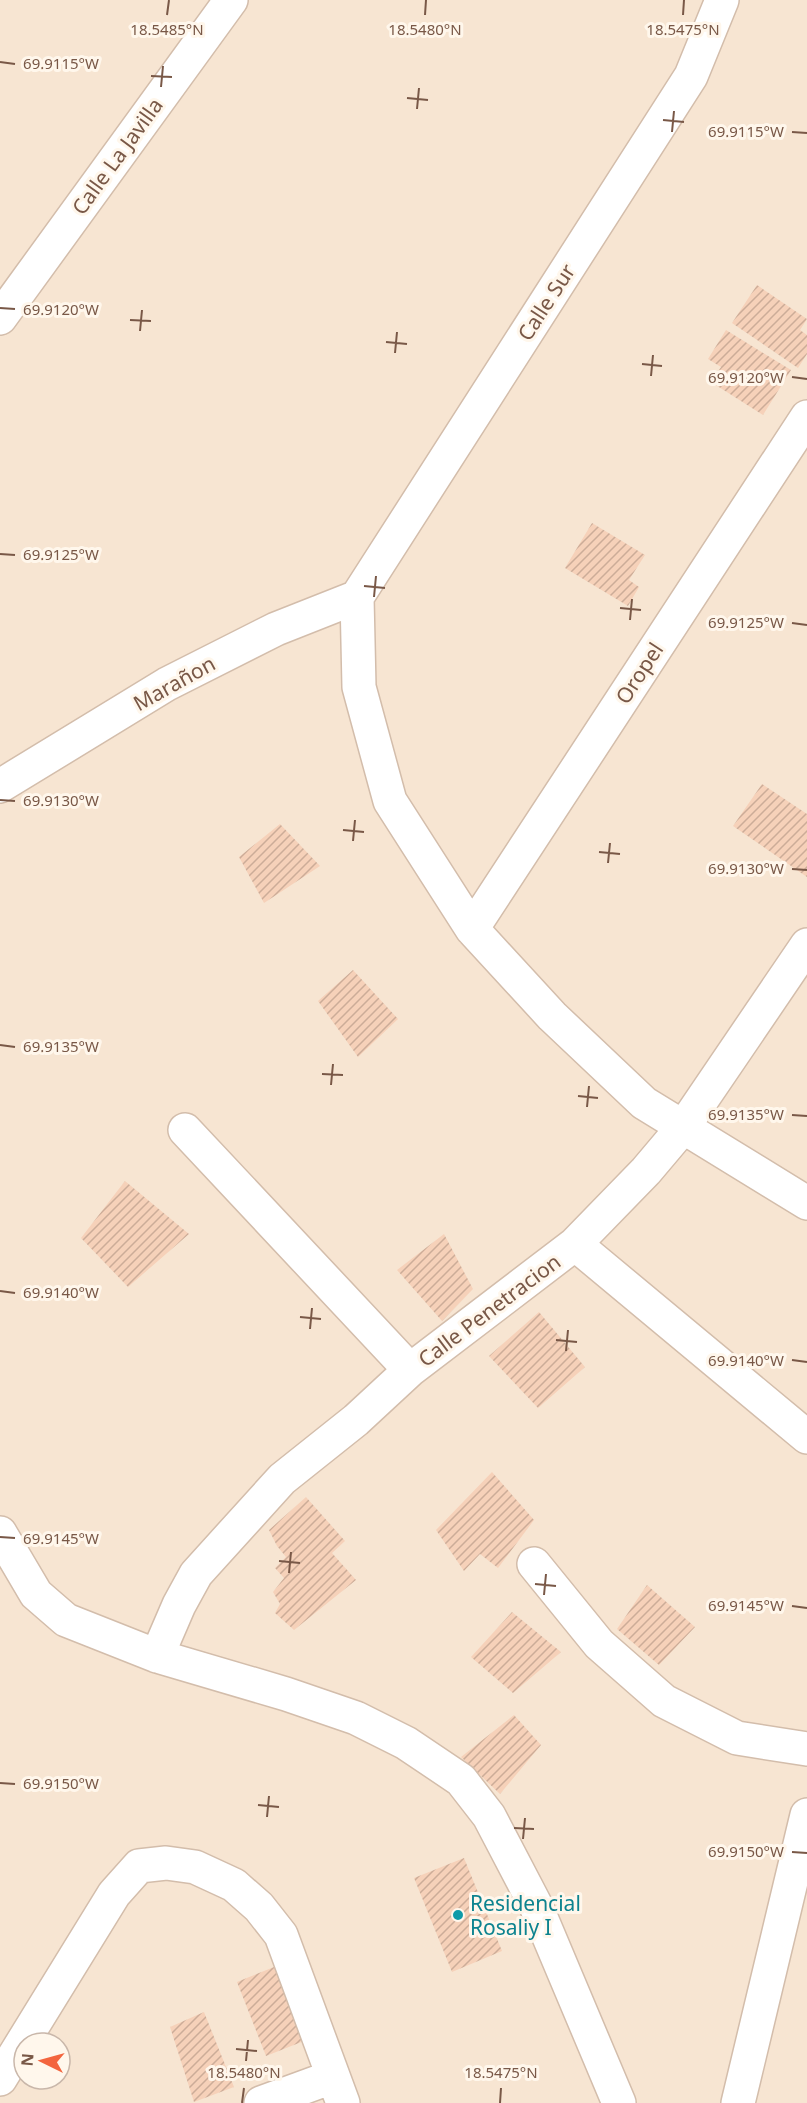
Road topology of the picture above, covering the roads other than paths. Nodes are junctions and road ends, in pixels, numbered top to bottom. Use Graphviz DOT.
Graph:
graph roads {
  1 [pos="231,0"];
  2 [pos="722,0"];
  3 [pos="2,315"];
  4 [pos="807,417"];
  5 [pos="357,597"];
  6 [pos="0,786"];
  7 [pos="472,929"];
  8 [pos="807,945"];
  9 [pos="684,1126"];
  10 [pos="185,1130"];
  11 [pos="807,1203"];
  12 [pos="575,1244"];
  13 [pos="410,1370"];
  14 [pos="807,1437"];
  15 [pos="0,1533"];
  16 [pos="534,1564"];
  17 [pos="157,1656"];
  18 [pos="807,1749"];
  19 [pos="807,1815"];
  20 [pos="0,2079"];
  21 [pos="338,2090"];
  22 [pos="261,2103"];
  23 [pos="619,2103"];
  24 [pos="738,2103"];
  1 -- 3 [label="street, Calle La Javilla"];
  2 -- 5 [label="street, Calle Sur"];
  4 -- 7 [label="street, Oropel"];
  5 -- 6 [label="street, Marañon"];
  5 -- 7 [label="street"];
  7 -- 9 [label="street"];
  8 -- 9 [label="street, Calle Penetracion"];
  9 -- 11 [label="street"];
  9 -- 12 [label="street, Calle Penetracion"];
  10 -- 13 [label="street"];
  12 -- 13 [label="street, Calle Penetracion"];
  12 -- 14 [label="street"];
  13 -- 17 [label="street, Calle Penetracion"];
  15 -- 17 [label="street"];
  16 -- 18 [label="street"];
  17 -- 23 [label="street"];
  19 -- 24 [label="street"];
  20 -- 21 [label="street"];
  21 -- 22 [label="street"];
}
